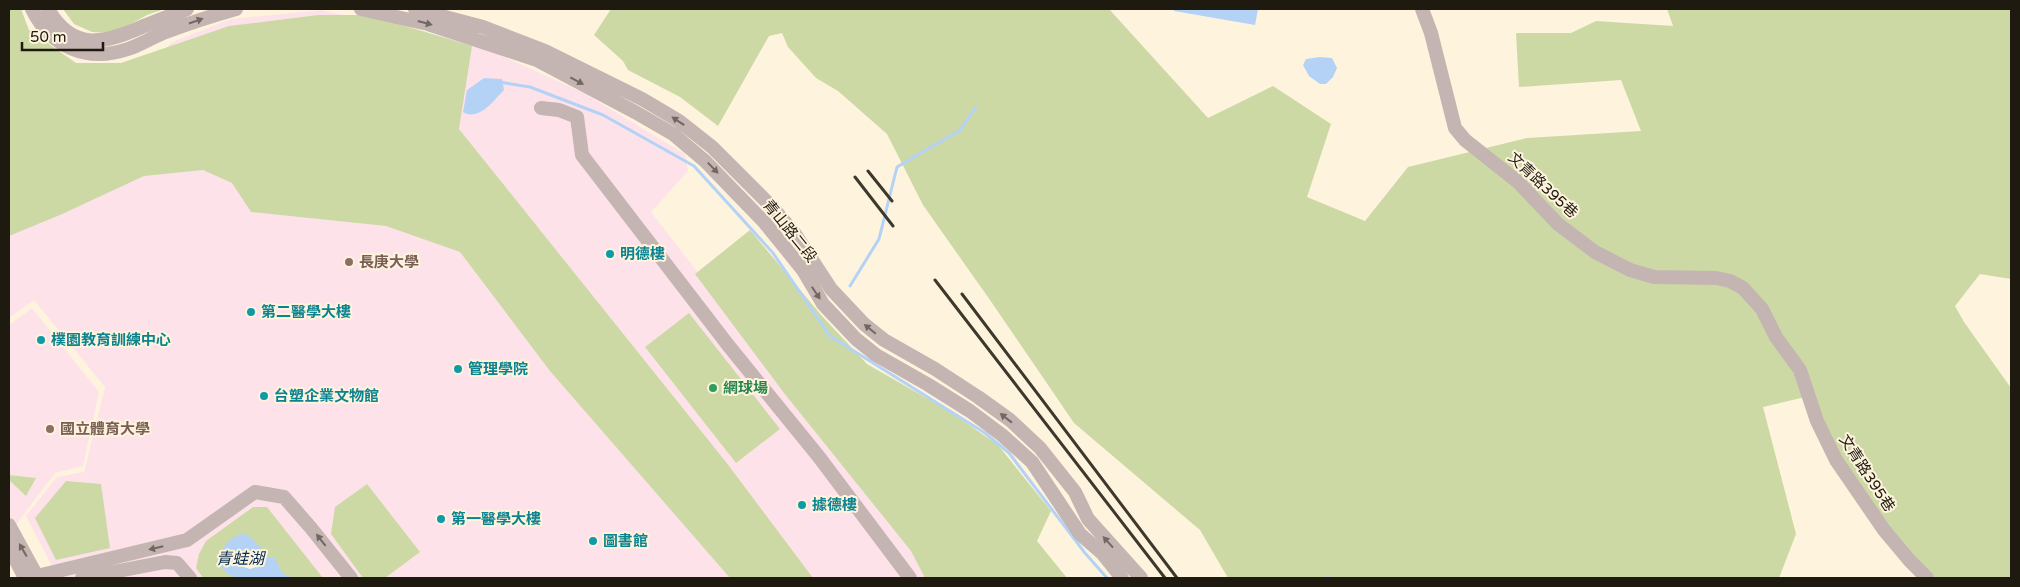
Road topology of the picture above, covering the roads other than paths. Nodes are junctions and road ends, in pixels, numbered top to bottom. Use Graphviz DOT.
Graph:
graph roads {
  1 [pos="32,9"];
  2 [pos="48,9"];
  3 [pos="187,9"];
  4 [pos="236,9"];
  5 [pos="361,9"];
  6 [pos="415,9"];
  7 [pos="1422,9"];
  8 [pos="541,108"];
  9 [pos="9,525"];
  10 [pos="9,547"];
  11 [pos="34,578"];
  12 [pos="82,578"];
  13 [pos="190,578"];
  14 [pos="351,578"];
  15 [pos="910,578"];
  16 [pos="1122,578"];
  17 [pos="1141,578"];
  18 [pos="1927,578"];
  1 -- 4 [label="street, one-way"];
  2 -- 3 [label="street"];
  5 -- 16 [label="street, 青山路二段, one-way"];
  17 -- 6 [label="street, 青山路二段, one-way"];
  7 -- 18 [label="street, 文青路395巷"];
  8 -- 15 [label="street"];
  11 -- 9 [label="street, one-way"];
  10 -- 11 [label="street"];
  14 -- 11 [label="street, one-way"];
  12 -- 13 [label="street"];
}
